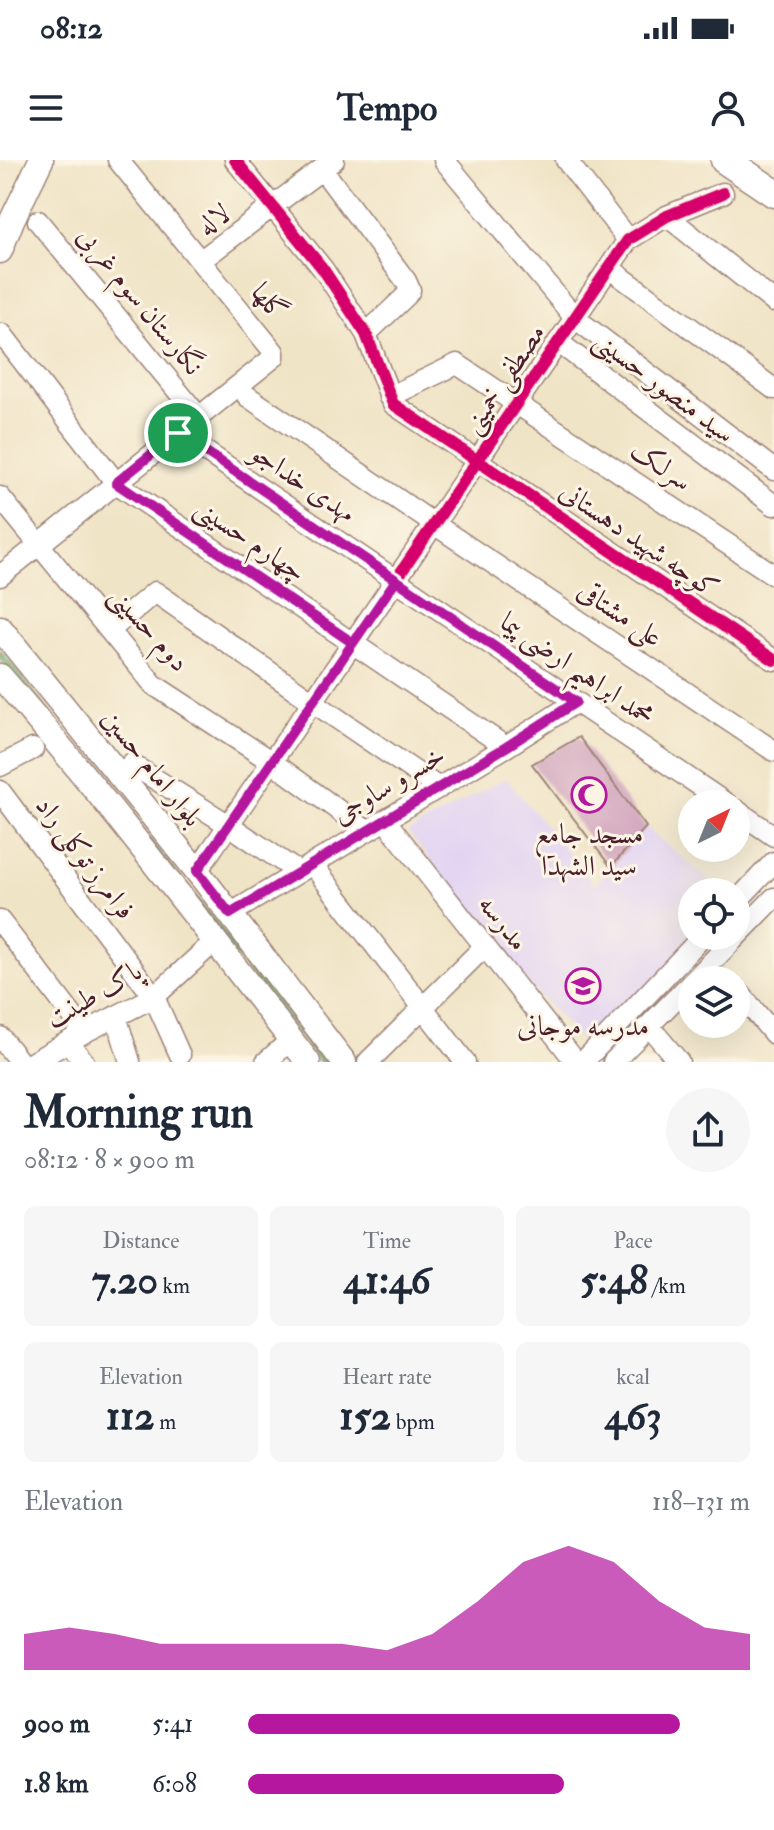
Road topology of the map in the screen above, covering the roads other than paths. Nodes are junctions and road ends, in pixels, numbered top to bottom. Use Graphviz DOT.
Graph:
graph roads {
  1 [pos="41,160"];
  2 [pos="118,160"];
  3 [pos="235,160"];
  4 [pos="444,160"];
  5 [pos="566,160"];
  6 [pos="725,160"];
  7 [pos="328,165"];
  8 [pos="723,193"];
  9 [pos="774,193"];
  10 [pos="273,206"];
  11 [pos="667,216"];
  12 [pos="38,221"];
  13 [pos="628,240"];
  14 [pos="0,251"];
  15 [pos="200,261"];
  16 [pos="609,268"];
  17 [pos="774,302"];
  18 [pos="575,318"];
  19 [pos="2,334"];
  20 [pos="366,334"];
  21 [pos="558,342"];
  22 [pos="774,389"];
  23 [pos="247,396"];
  24 [pos="389,397"];
  25 [pos="516,403"];
  26 [pos="199,417"];
  27 [pos="178,433"];
  28 [pos="477,461"];
  29 [pos="774,470"];
  30 [pos="116,483"];
  31 [pos="0,497"];
  32 [pos="773,504"];
  33 [pos="434,524"];
  34 [pos="39,545"];
  35 [pos="774,575"];
  36 [pos="0,576"];
  37 [pos="396,580"];
  38 [pos="0,628"];
  39 [pos="110,630"];
  40 [pos="353,643"];
  41 [pos="774,660"];
  42 [pos="0,676"];
  43 [pos="313,702"];
  44 [pos="576,702"];
  45 [pos="506,747"];
  46 [pos="33,749"];
  47 [pos="774,751"];
  48 [pos="272,762"];
  49 [pos="131,764"];
  50 [pos="0,765"];
  51 [pos="439,788"];
  52 [pos="706,790"];
  53 [pos="0,791"];
  54 [pos="385,820"];
  55 [pos="750,820"];
  56 [pos="229,825"];
  57 [pos="367,831"];
  58 [pos="774,836"];
  59 [pos="774,862"];
  60 [pos="305,868"];
  61 [pos="197,871"];
  62 [pos="750,887"];
  63 [pos="774,898"];
  64 [pos="230,914"];
  65 [pos="0,921"];
  66 [pos="215,941"];
  67 [pos="485,946"];
  68 [pos="690,950"];
  69 [pos="713,961"];
  70 [pos="708,966"];
  71 [pos="717,966"];
  72 [pos="678,996"];
  73 [pos="154,997"];
  74 [pos="750,1006"];
  75 [pos="423,1007"];
  76 [pos="116,1016"];
  77 [pos="649,1026"];
  78 [pos="774,1034"];
  79 [pos="0,1037"];
  80 [pos="77,1037"];
  81 [pos="291,1040"];
  82 [pos="180,1055"];
  83 [pos="20,1062"];
  84 [pos="33,1062"];
  85 [pos="84,1062"];
  86 [pos="130,1062"];
  87 [pos="266,1062"];
  88 [pos="308,1062"];
  89 [pos="344,1062"];
  90 [pos="368,1062"];
  91 [pos="465,1062"];
  92 [pos="576,1062"];
  93 [pos="583,1062"];
  94 [pos="613,1062"];
  95 [pos="679,1062"];
  1 -- 14 [label="main road"];
  2 -- 15 [label="street, گلها"];
  3 -- 10 [label="street"];
  4 -- 18 [label="street"];
  5 -- 13 [label="street"];
  6 -- 9 [label="highway"];
  7 -- 10 [label="street, لاله"];
  7 -- 20 [label="street"];
  8 -- 11 [label="street, مصطفی خمینی"];
  10 -- 15 [label="street, لاله"];
  10 -- 20 [label="street"];
  11 -- 13 [label="street, مصطفی خمینی"];
  11 -- 17 [label="street"];
  12 -- 26 [label="street, نگارستان سوم غربی"];
  13 -- 16 [label="street, مصطفی خمینی"];
  15 -- 26 [label="street, گلها"];
  16 -- 18 [label="street, مصطفی خمینی"];
  16 -- 22 [label="street"];
  18 -- 21 [label="street, مصطفی خمینی"];
  18 -- 29 [label="street"];
  19 -- 30 [label="street, چهارم حسینی"];
  20 -- 24 [label="street"];
  21 -- 25 [label="street, مصطفی خمینی"];
  21 -- 32 [label="street, سید منصور حسینی"];
  23 -- 33 [label="street, علی مشتاقی"];
  24 -- 25 [label="street, سرلک"];
  24 -- 28 [label="street, کوچه شهید دهستانی"];
  25 -- 28 [label="street, مصطفی خمینی"];
  25 -- 35 [label="street, سرلک"];
  26 -- 27 [label="street, گلها"];
  27 -- 30 [label="street, گلها"];
  27 -- 37 [label="street, مهدی خداجو"];
  28 -- 33 [label="street, مصطفی خمینی"];
  28 -- 41 [label="street, کوچه شهید دهستانی"];
  30 -- 34 [label="street, گلها"];
  30 -- 40 [label="street, چهارم حسینی"];
  31 -- 34 [label="street, دوم حسینی"];
  33 -- 37 [label="street, مصطفی خمینی"];
  33 -- 47 [label="street, علی مشتاقی"];
  34 -- 36 [label="street, گلها"];
  34 -- 39 [label="street, دوم حسینی"];
  37 -- 40 [label="street, مصطفی خمینی"];
  37 -- 44 [label="street, محمد ابراهیم ارضی پیما"];
  38 -- 61 [label="main road, بلوار امام حسین"];
  39 -- 43 [label="street"];
  39 -- 48 [label="street, دوم حسینی"];
  40 -- 43 [label="street, مصطفی خمینی"];
  40 -- 45 [label="street, چهارم حسینی"];
  42 -- 66 [label="main road, بلوار امام حسین"];
  43 -- 48 [label="street, مصطفی خمینی"];
  43 -- 51 [label="street"];
  44 -- 45 [label="street, خسرو ساوجی"];
  44 -- 52 [label="street, محمد ابراهیم ارضی پیما"];
  45 -- 51 [label="street, خسرو ساوجی"];
  46 -- 50 [label="street"];
  48 -- 56 [label="street, مصطفی خمینی"];
  48 -- 57 [label="street, دوم حسینی"];
  49 -- 56 [label="street"];
  51 -- 54 [label="street, خسرو ساوجی"];
  53 -- 73 [label="street, فرامرز توکلی راد"];
  54 -- 57 [label="street, خسرو ساوجی"];
  54 -- 67 [label="street, مدرسه"];
  55 -- 58 [label="street"];
  56 -- 60 [label="street"];
  56 -- 61 [label="street, مصطفی خمینی"];
  57 -- 60 [label="street, خسرو ساوجی"];
  59 -- 62 [label="street"];
  60 -- 64 [label="street, خسرو ساوجی"];
  60 -- 75 [label="street"];
  61 -- 64 [label="main road, بلوار امام حسین"];
  63 -- 69 [label="street"];
  64 -- 89 [label="main road, بلوار امام حسین"];
  65 -- 80 [label="street"];
  66 -- 73 [label="street, پاک طینت"];
  66 -- 81 [label="main road, بلوار امام حسین"];
  67 -- 75 [label="street"];
  67 -- 92 [label="street, مدرسه"];
  68 -- 93 [label="street"];
  69 -- 70 [label="street"];
  69 -- 71 [label="street"];
  72 -- 77 [label="street"];
  73 -- 76 [label="street, پاک طینت"];
  73 -- 82 [label="street, فرامرز توکلی راد"];
  74 -- 78 [label="street"];
  75 -- 90 [label="street"];
  75 -- 91 [label="street"];
  76 -- 80 [label="street, پاک طینت"];
  76 -- 86 [label="street"];
  77 -- 94 [label="street"];
  77 -- 95 [label="street"];
  79 -- 83 [label="street"];
  80 -- 84 [label="street, پاک طینت"];
  80 -- 85 [label="street"];
  81 -- 87 [label="street"];
  81 -- 88 [label="main road, بلوار امام حسین"];
}
